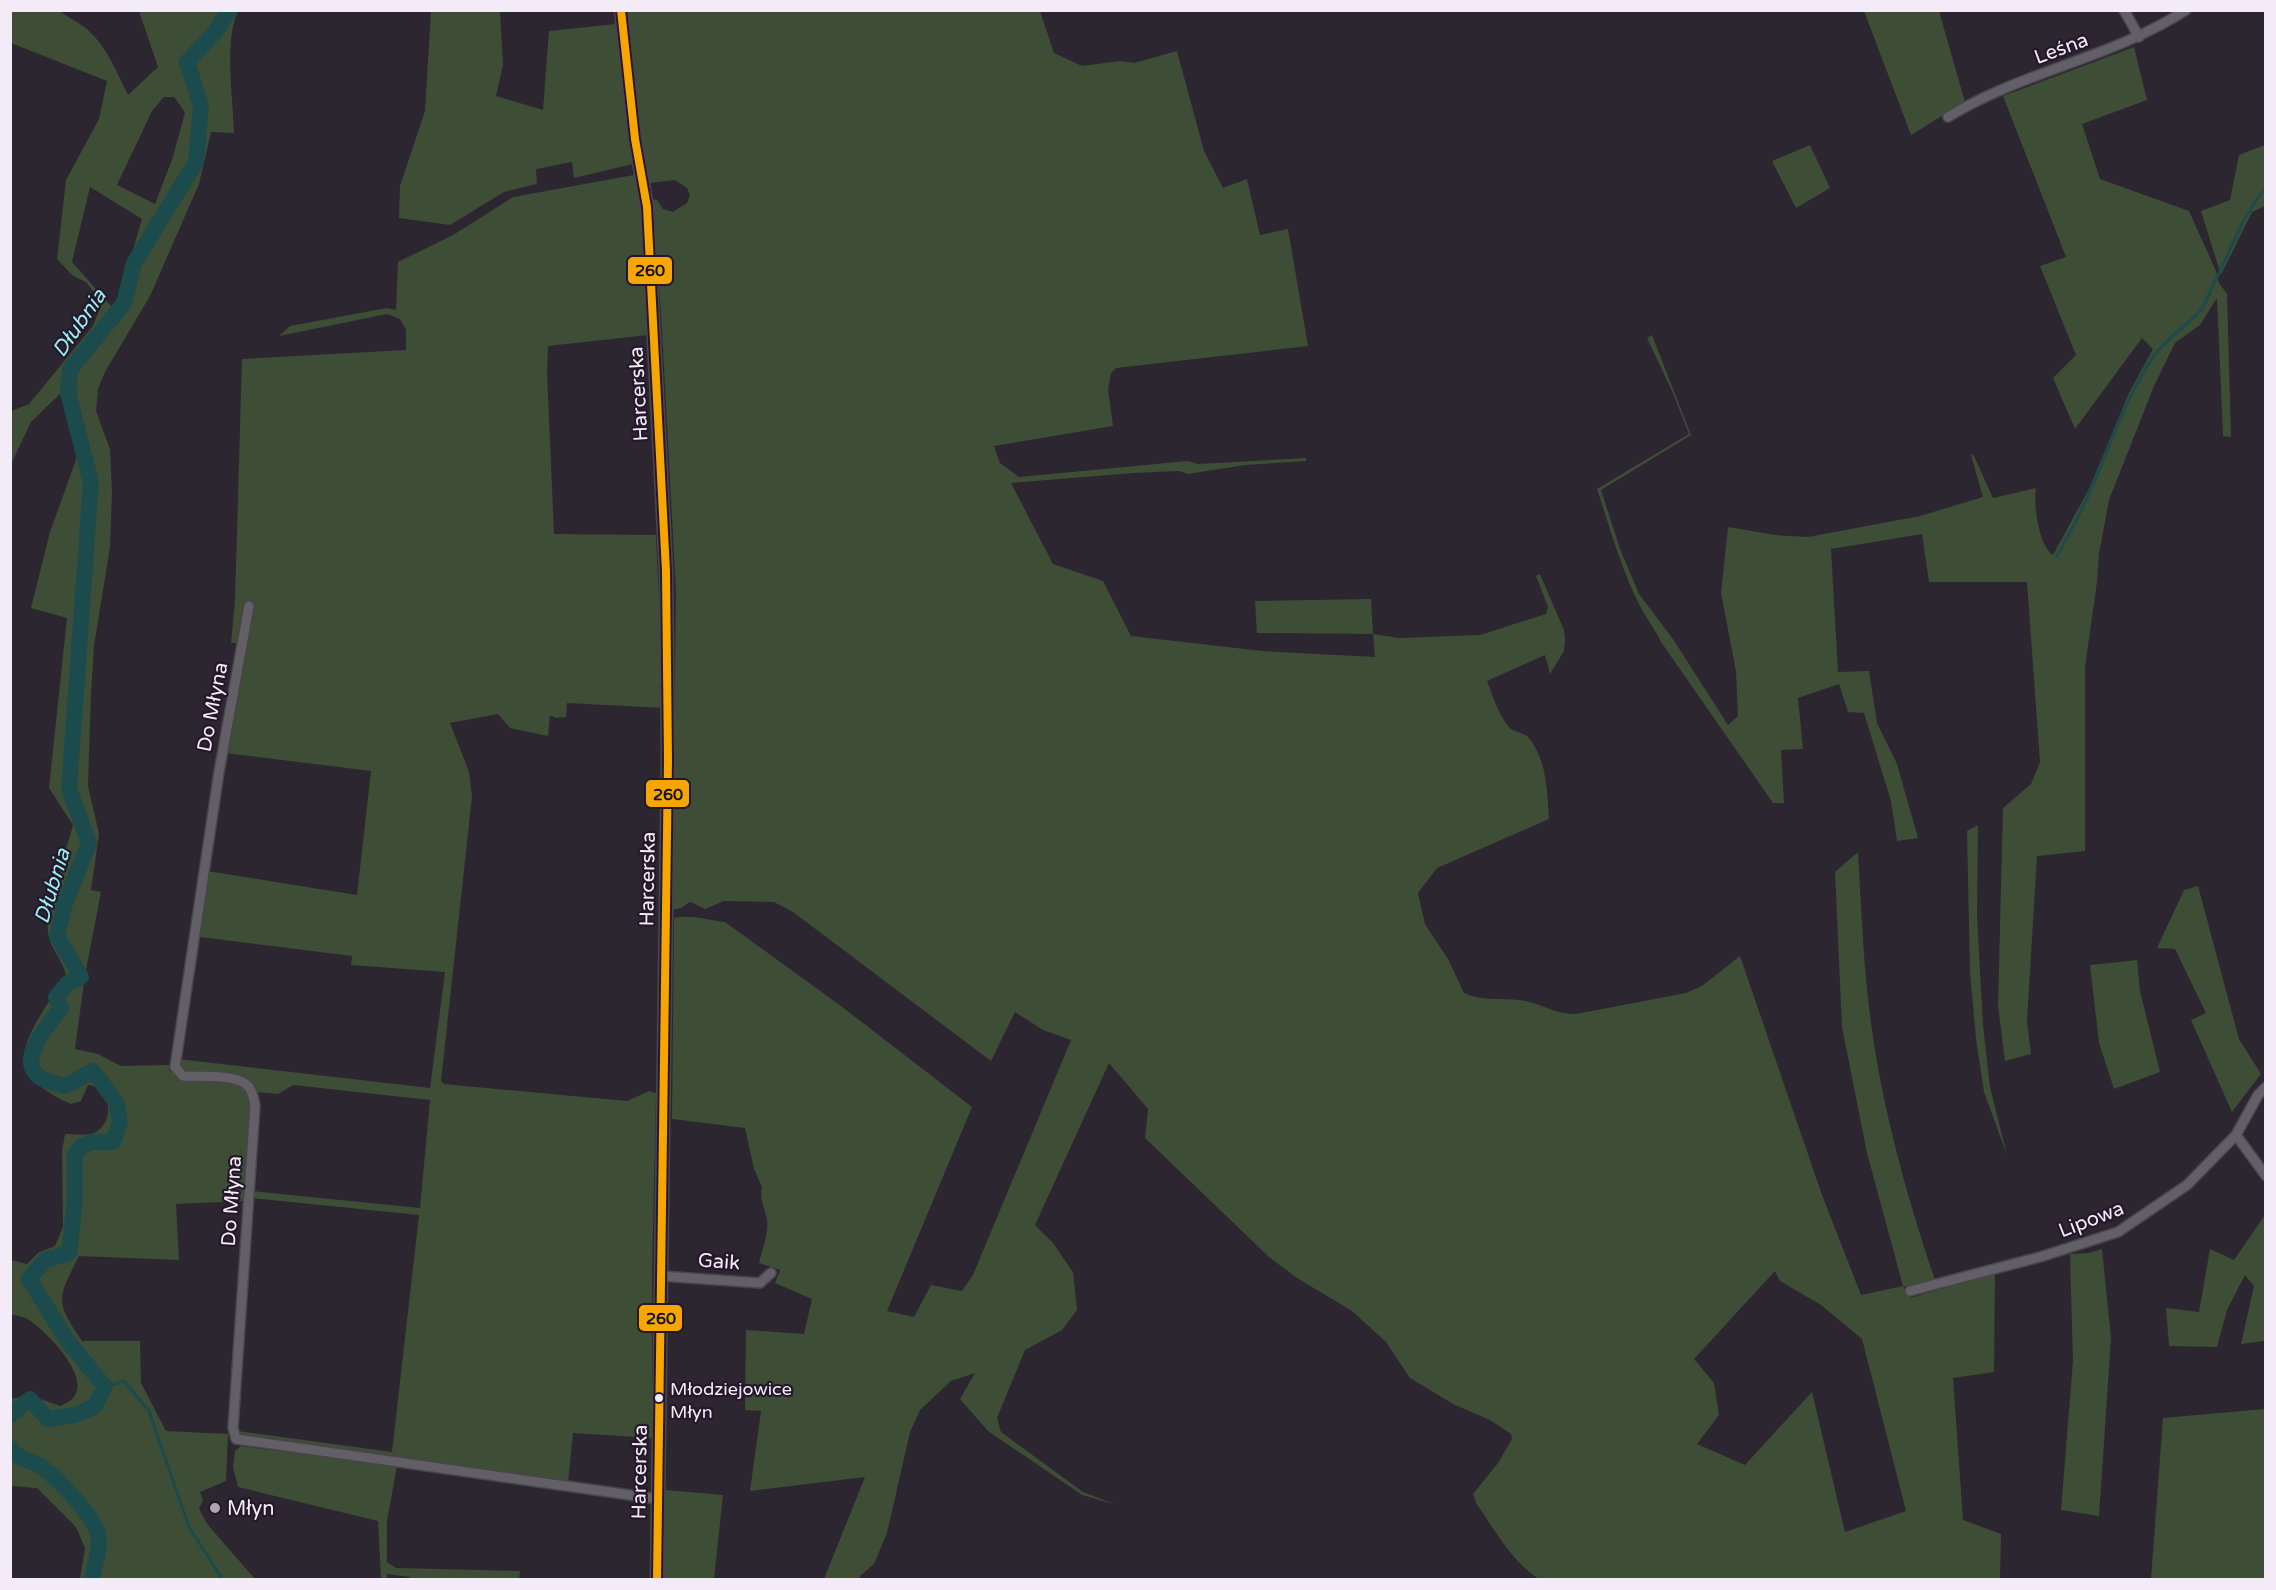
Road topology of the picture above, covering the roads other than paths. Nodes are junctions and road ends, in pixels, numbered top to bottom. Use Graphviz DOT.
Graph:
graph roads {
  1 [pos="621,10"];
  2 [pos="2124,10"];
  3 [pos="2186,10"];
  4 [pos="2139,37"];
  5 [pos="1948,117"];
  6 [pos="249,606"];
  7 [pos="2265,1087"];
  8 [pos="2236,1135"];
  9 [pos="2265,1176"];
  10 [pos="771,1273"];
  11 [pos="661,1276"];
  12 [pos="1910,1291"];
  13 [pos="658,1499"];
  14 [pos="657,1580"];
  1 -- 11 [label="street, Harcerska"];
  2 -- 4 [label="street"];
  3 -- 4 [label="street, Leśna"];
  4 -- 5 [label="street, Leśna"];
  6 -- 13 [label="street, Do Młyna"];
  7 -- 8 [label="street, Lipowa"];
  8 -- 9 [label="street"];
  8 -- 12 [label="street, Lipowa"];
  10 -- 11 [label="street, Gaik"];
  11 -- 13 [label="street, Harcerska"];
  13 -- 14 [label="street, Harcerska"];
}
